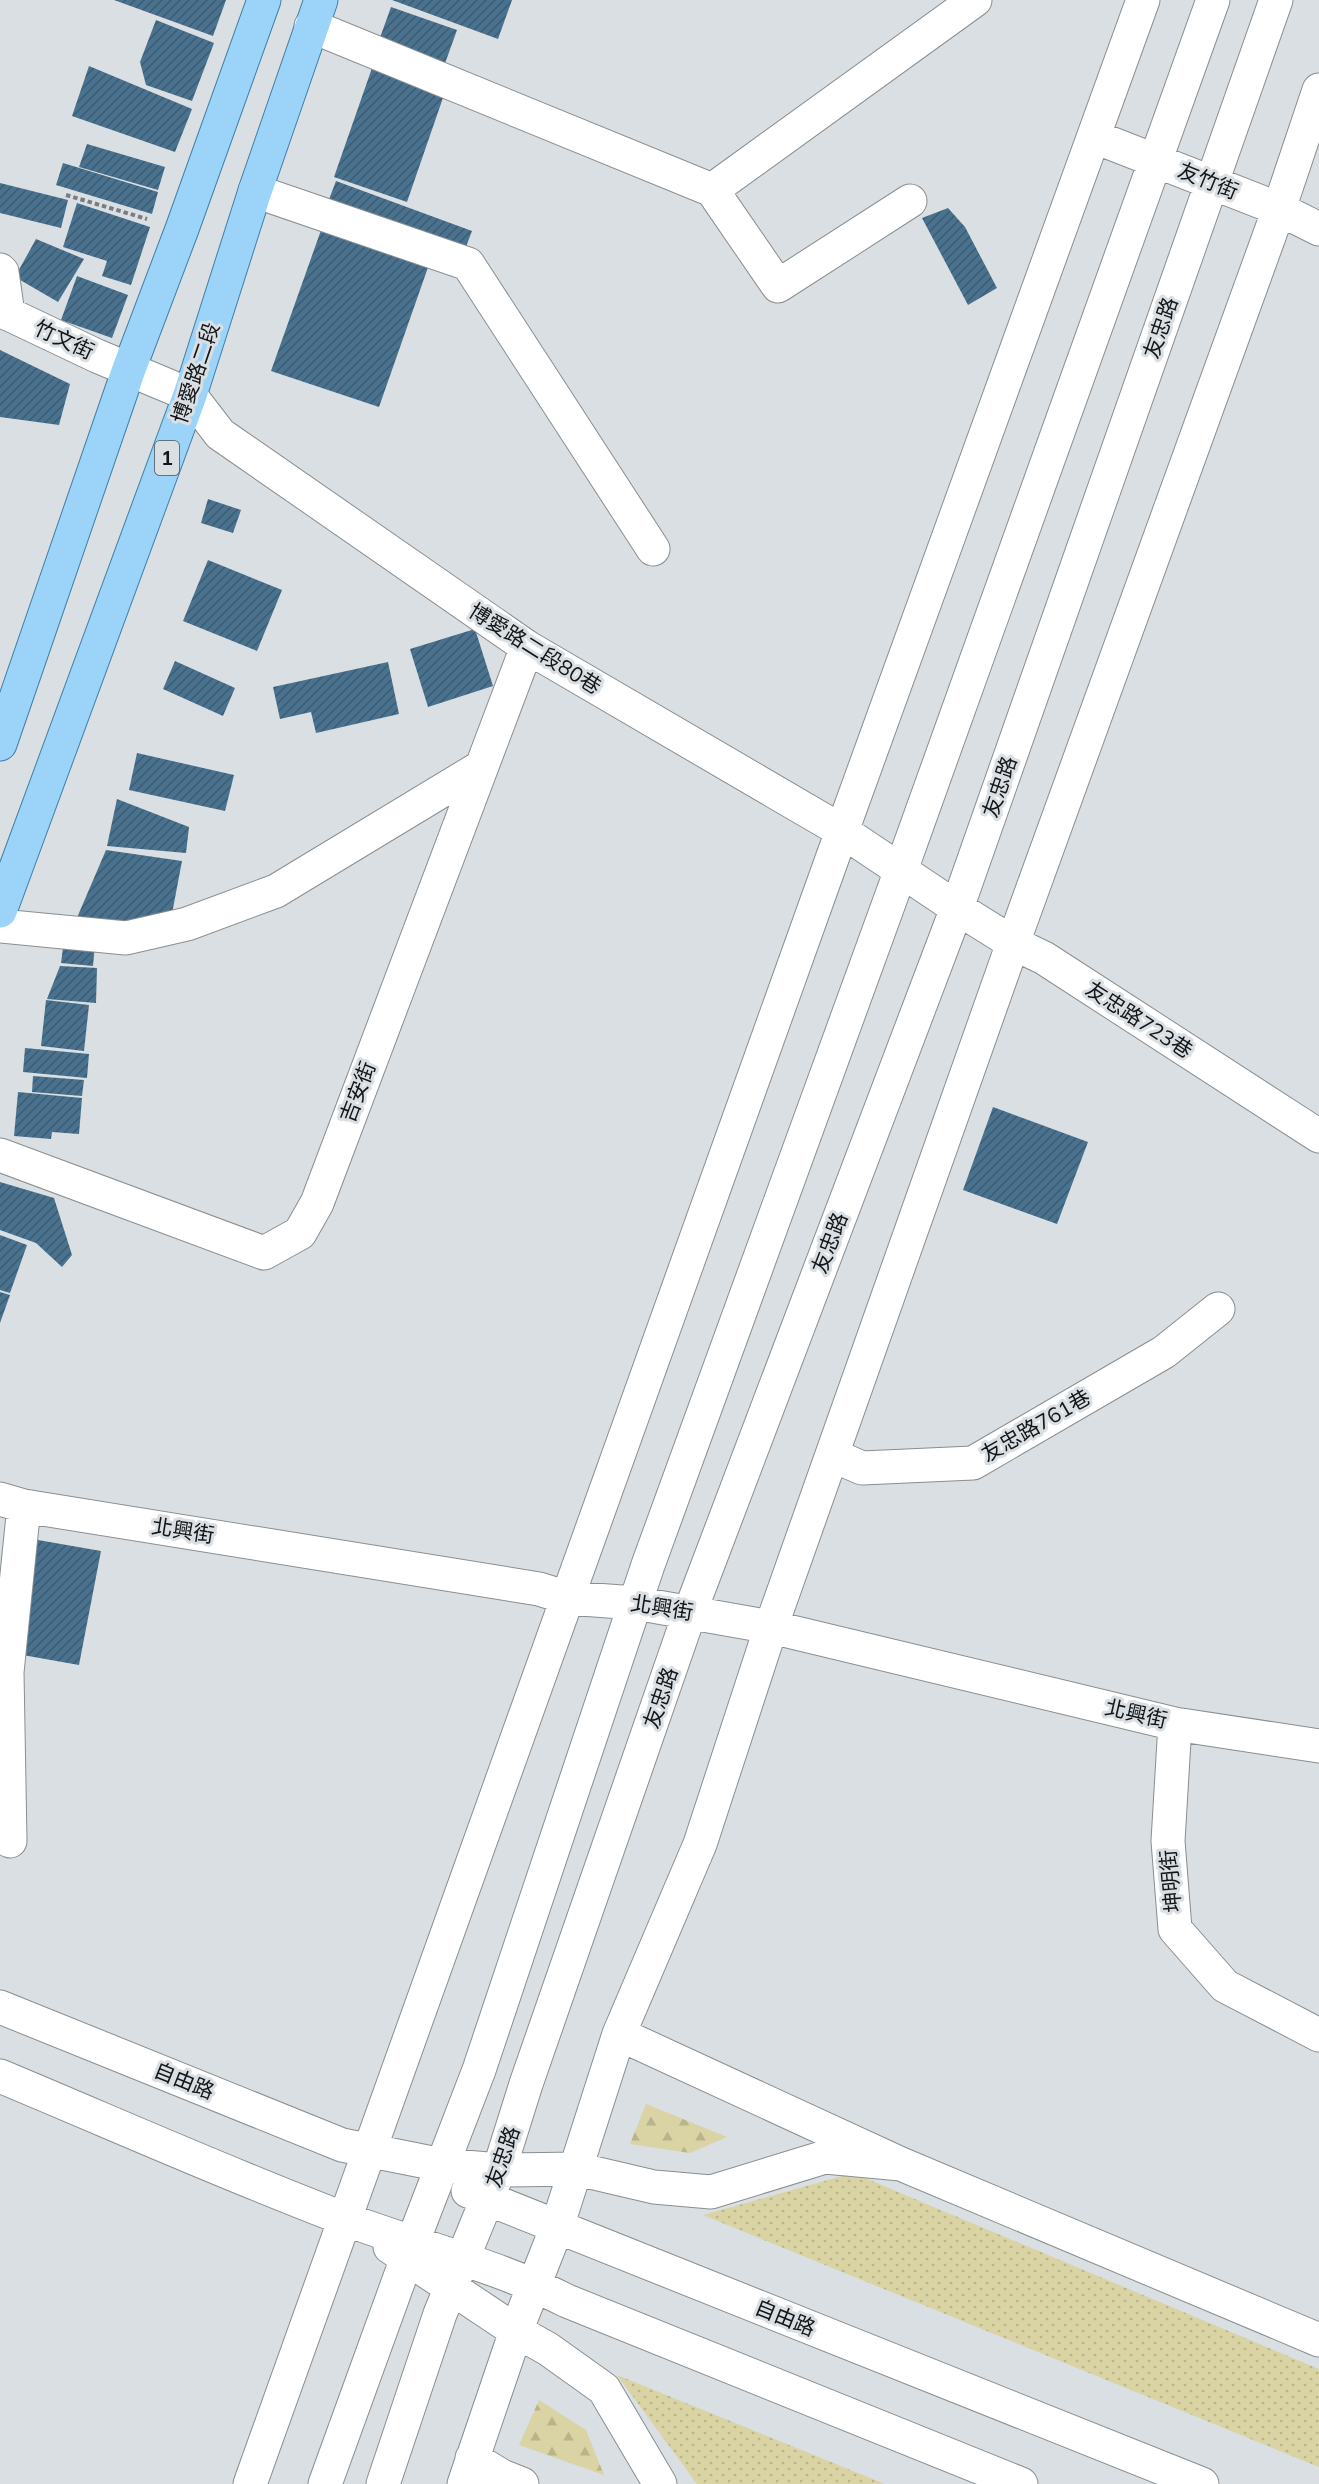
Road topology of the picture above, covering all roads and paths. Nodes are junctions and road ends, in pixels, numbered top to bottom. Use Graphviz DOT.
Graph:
graph roads {
  1 [pos="264,0"];
  2 [pos="975,0"];
  3 [pos="1143,0"];
  4 [pos="1213,0"];
  5 [pos="1276,0"];
  6 [pos="316,13"];
  7 [pos="1319,90"];
  8 [pos="1095,137"];
  9 [pos="1157,160"];
  10 [pos="1212,183"];
  11 [pos="712,190"];
  12 [pos="255,191"];
  13 [pos="66,195"];
  14 [pos="910,201"];
  15 [pos="1279,209"];
  16 [pos="182,229"];
  17 [pos="1319,229"];
  18 [pos="0,270"];
  19 [pos="4,312"];
  20 [pos="129,369"];
  21 [pos="190,395"];
  22 [pos="653,549"];
  23 [pos="527,647"];
  24 [pos="0,744"];
  25 [pos="481,767"];
  26 [pos="842,831"];
  27 [pos="901,870"];
  28 [pos="957,908"];
  29 [pos="0,911"];
  30 [pos="0,926"];
  31 [pos="1013,943"];
  32 [pos="1319,1136"];
  33 [pos="0,1155"];
  34 [pos="1218,1309"];
  35 [pos="832,1455"];
  36 [pos="12,1502"];
  37 [pos="568,1598"];
  38 [pos="635,1603"];
  39 [pos="690,1612"];
  40 [pos="771,1627"];
  41 [pos="1175,1724"];
  42 [pos="1319,1746"];
  43 [pos="10,1841"];
  44 [pos="0,2007"];
  45 [pos="619,2034"];
  46 [pos="1319,2035"];
  47 [pos="0,2076"];
  48 [pos="369,2151"];
  49 [pos="901,2164"];
  50 [pos="577,2169"];
  51 [pos="439,2171"];
  52 [pos="494,2185"];
  53 [pos="346,2219"];
  54 [pos="557,2227"];
  55 [pos="410,2251"];
  56 [pos="465,2258"];
  57 [pos="534,2284"];
  58 [pos="450,2288"];
  59 [pos="516,2331"];
  60 [pos="1319,2340"];
  61 [pos="468,2471"];
  62 [pos="250,2484"];
  63 [pos="325,2484"];
  64 [pos="383,2484"];
  65 [pos="522,2484"];
  66 [pos="660,2484"];
  67 [pos="1021,2484"];
  68 [pos="1202,2484"];
  1 -- 16 [label="main road"];
  2 -- 11 [label="street"];
  3 -- 8 [label="street"];
  4 -- 9 [label="street"];
  5 -- 10 [label="street, 友忠路"];
  6 -- 11 [label="street"];
  6 -- 12 [label="main road, 博愛路二段 / 1"];
  7 -- 15 [label="street"];
  8 -- 9 [label="street, 友竹街"];
  8 -- 26 [label="street"];
  9 -- 10 [label="street, 友竹街"];
  9 -- 27 [label="street"];
  10 -- 15 [label="street, 友竹街"];
  10 -- 28 [label="street, 友忠路"];
  11 -- 14 [label="street"];
  12 -- 21 [label="main road, 博愛路二段 / 1"];
  12 -- 22 [label="street"];
  13 -- 16 [label="path"];
  15 -- 17 [label="street, 友竹街"];
  15 -- 31 [label="street"];
  16 -- 20 [label="main road"];
  18 -- 19 [label="street"];
  19 -- 20 [label="street, 竹文街"];
  20 -- 21 [label="street, 博愛路二段80巷"];
  20 -- 24 [label="main road"];
  21 -- 23 [label="street, 博愛路二段80巷"];
  21 -- 29 [label="main road, 博愛路二段 / 1"];
  23 -- 25 [label="street, 吉安街"];
  23 -- 26 [label="street, 博愛路二段80巷"];
  25 -- 30 [label="street"];
  25 -- 33 [label="street, 吉安街"];
  26 -- 27 [label="street, 博愛路二段80巷"];
  26 -- 37 [label="street"];
  27 -- 28 [label="street, 博愛路二段80巷"];
  27 -- 38 [label="street"];
  28 -- 31 [label="street, 友忠路723巷"];
  28 -- 39 [label="street, 友忠路"];
  31 -- 32 [label="street, 友忠路723巷"];
  31 -- 35 [label="street"];
  34 -- 35 [label="street, 友忠路761巷"];
  35 -- 40 [label="street"];
  36 -- 37 [label="street, 北興街"];
  36 -- 43 [label="street"];
  37 -- 38 [label="street, 北興街"];
  37 -- 48 [label="street"];
  38 -- 39 [label="street, 北興街"];
  38 -- 51 [label="street"];
  39 -- 40 [label="street, 北興街"];
  39 -- 52 [label="street, 友忠路"];
  40 -- 41 [label="street, 北興街"];
  40 -- 45 [label="street"];
  41 -- 42 [label="street, 北興街"];
  41 -- 46 [label="street, 坤明街"];
  44 -- 48 [label="street, 自由路"];
  45 -- 49 [label="street, 自由路"];
  45 -- 50 [label="street"];
  47 -- 53 [label="street"];
  48 -- 51 [label="street, 自由路"];
  48 -- 53 [label="street"];
  49 -- 50 [label="street, 自由路"];
  49 -- 60 [label="street, 自由路"];
  50 -- 52 [label="street, 自由路"];
  50 -- 54 [label="street"];
  51 -- 52 [label="street, 自由路"];
  51 -- 55 [label="street"];
  52 -- 54 [label="street, 自由路"];
  52 -- 56 [label="street, 友忠路"];
  53 -- 55 [label="street"];
  53 -- 62 [label="street"];
  54 -- 57 [label="street"];
  54 -- 68 [label="street, 自由路"];
  55 -- 56 [label="street"];
  55 -- 58 [label="street"];
  55 -- 63 [label="street"];
  56 -- 57 [label="street"];
  56 -- 58 [label="street, 友忠路"];
  57 -- 59 [label="street"];
  57 -- 67 [label="street"];
  58 -- 59 [label="street"];
  58 -- 64 [label="street, 友忠路"];
  59 -- 61 [label="street"];
  59 -- 66 [label="street"];
  61 -- 65 [label="street"];
}
